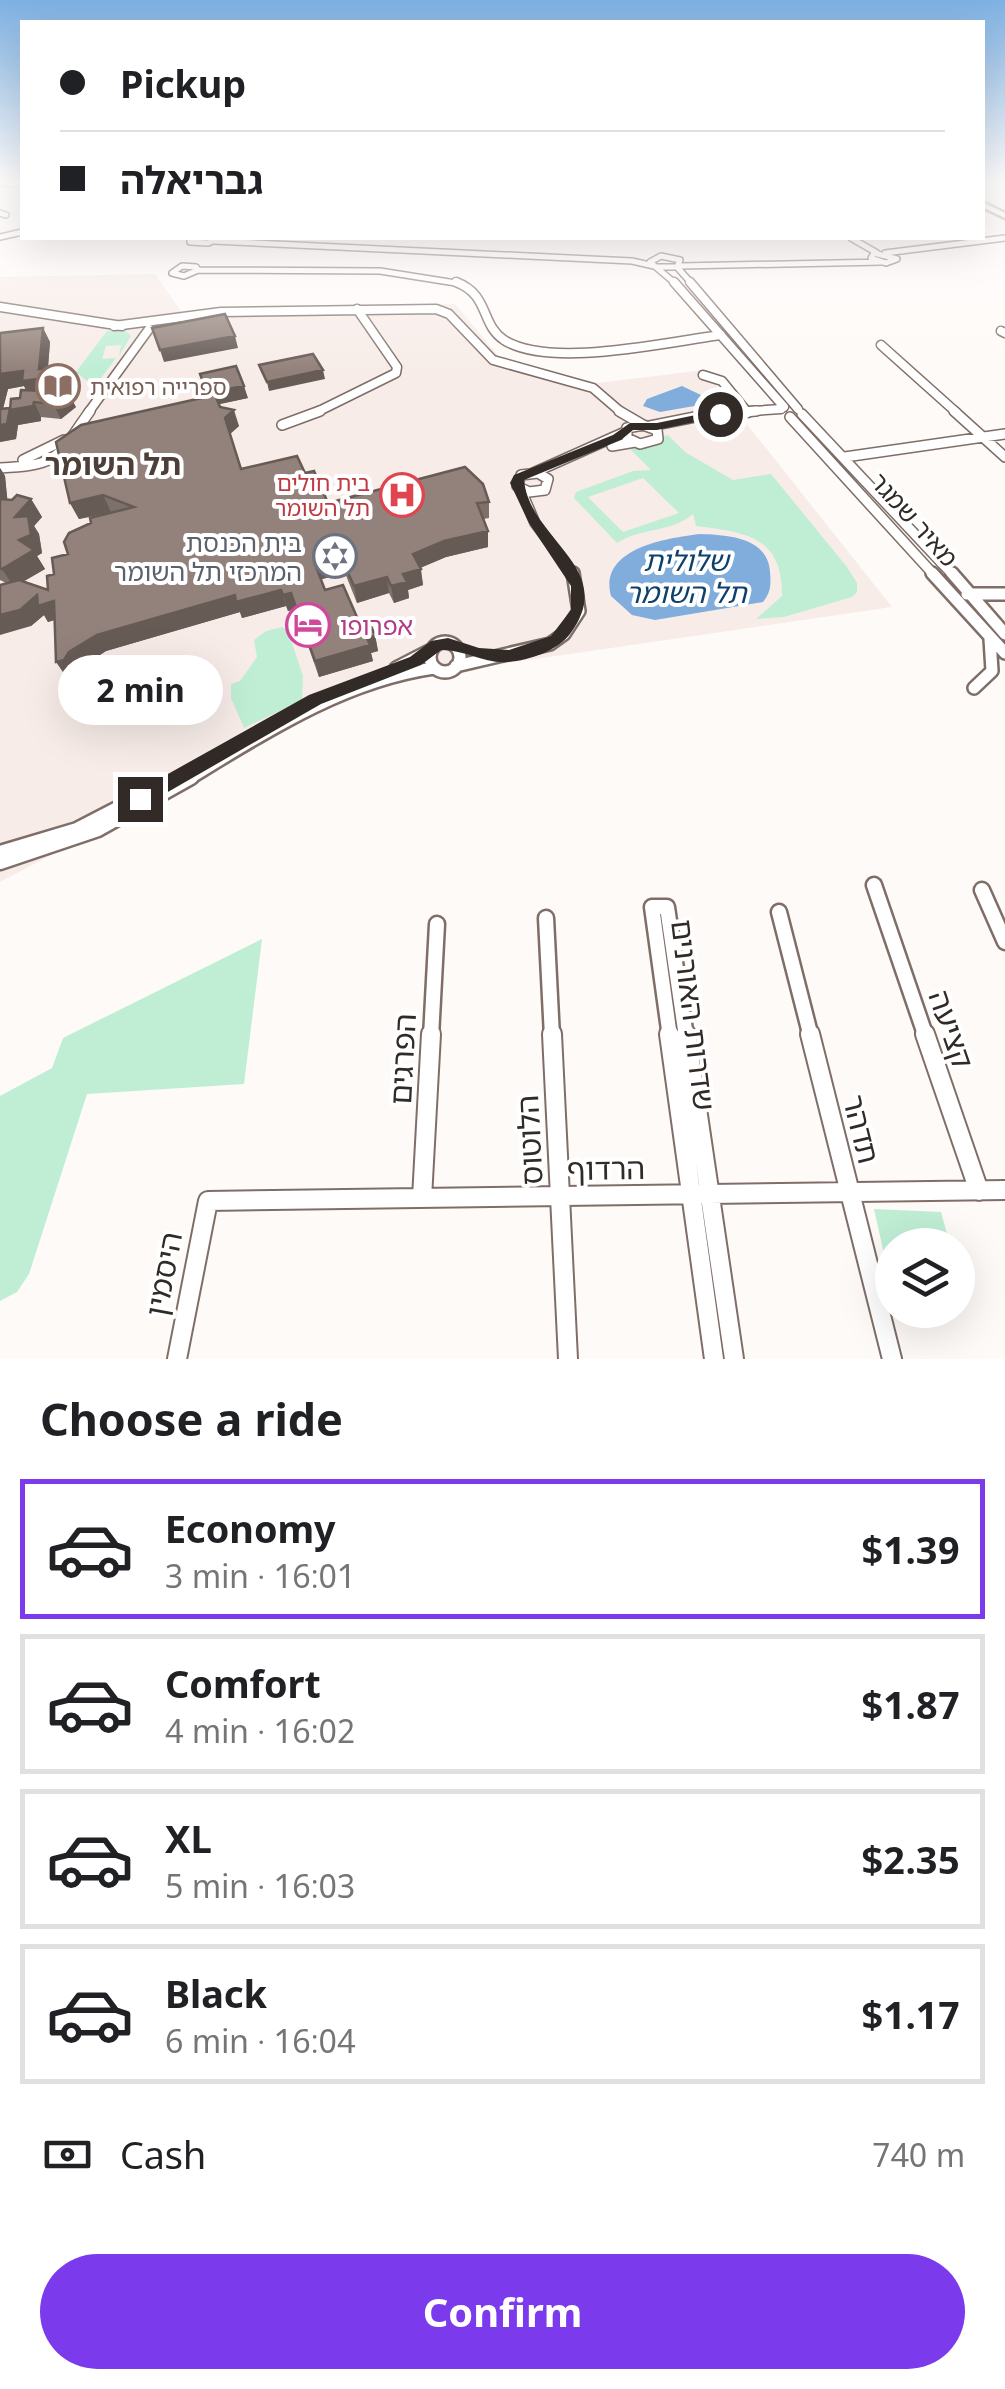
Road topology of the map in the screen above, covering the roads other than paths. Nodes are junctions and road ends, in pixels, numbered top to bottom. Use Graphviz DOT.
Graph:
graph roads {
  1 [pos="192,244"];
  2 [pos="209,244"];
  3 [pos="302,244"];
  4 [pos="420,244"];
  5 [pos="862,244"];
  6 [pos="972,244"];
  7 [pos="984,244"];
  8 [pos="203,249"];
  9 [pos="878,254"];
  10 [pos="658,256"];
  11 [pos="897,259"];
  12 [pos="882,262"];
  13 [pos="677,263"];
  14 [pos="656,266"];
  15 [pos="0,308"];
  16 [pos="357,309"];
  17 [pos="143,326"];
  18 [pos="722,335"];
  19 [pos="881,345"];
  20 [pos="704,375"];
  21 [pos="748,412"];
  22 [pos="790,412"];
  23 [pos="622,413"];
  24 [pos="282,425"];
  25 [pos="647,426"];
  26 [pos="625,432"];
  27 [pos="72,433"];
  28 [pos="1005,434"];
  29 [pos="659,437"];
  30 [pos="985,437"];
  31 [pos="634,442"];
  32 [pos="1005,456"];
  33 [pos="845,457"];
  34 [pos="35,458"];
  35 [pos="0,468"];
  36 [pos="533,472"];
  37 [pos="548,479"];
  38 [pos="520,488"];
  39 [pos="540,492"];
  40 [pos="530,508"];
  41 [pos="917,534"];
  42 [pos="900,537"];
  43 [pos="968,594"];
  44 [pos="1005,594"];
  45 [pos="989,634"];
  46 [pos="1005,634"];
  47 [pos="454,645"];
  48 [pos="429,651"];
  49 [pos="1005,653"];
  50 [pos="509,656"];
  51 [pos="456,666"];
  52 [pos="434,668"];
  53 [pos="974,688"];
  54 [pos="0,853"];
  55 [pos="0,862"];
  56 [pos="874,885"];
  57 [pos="982,890"];
  58 [pos="778,912"];
  59 [pos="546,918"];
  60 [pos="437,924"];
  61 [pos="1005,942"];
  62 [pos="979,1190"];
  63 [pos="1005,1190"];
  64 [pos="850,1192"];
  65 [pos="689,1194"];
  66 [pos="709,1194"];
  67 [pos="560,1196"];
  68 [pos="422,1198"];
  69 [pos="208,1201"];
  70 [pos="177,1359"];
  71 [pos="568,1359"];
  72 [pos="714,1359"];
  73 [pos="734,1359"];
  74 [pos="892,1359"];
  1 -- 18 [label="street"];
  2 -- 8 [label="street"];
  3 -- 14 [label="street"];
  4 -- 10 [label="street"];
  5 -- 9 [label="street"];
  6 -- 9 [label="street"];
  7 -- 11 [label="street"];
  9 -- 11 [label="street"];
  9 -- 12 [label="street"];
  9 -- 13 [label="street"];
  10 -- 13 [label="street"];
  10 -- 14 [label="street"];
  11 -- 12 [label="street"];
  12 -- 13 [label="street"];
  13 -- 14 [label="street"];
  13 -- 22 [label="street, מאיר שמגר"];
  14 -- 18 [label="street, מאיר שמגר"];
  15 -- 17 [label="street"];
  16 -- 17 [label="street"];
  16 -- 23 [label="street"];
  16 -- 24 [label="street"];
  17 -- 27 [label="street"];
  18 -- 22 [label="street, מאיר שמגר"];
  19 -- 30 [label="street"];
  20 -- 21 [label="street"];
  21 -- 22 [label="street"];
  21 -- 25 [label="street"];
  22 -- 29 [label="street"];
  22 -- 33 [label="street, מאיר שמגר"];
  22 -- 42 [label="street, מאיר שמגר"];
  23 -- 25 [label="street"];
  23 -- 26 [label="street"];
  25 -- 26 [label="street"];
  25 -- 29 [label="street"];
  26 -- 31 [label="street"];
  26 -- 36 [label="street"];
  27 -- 34 [label="street"];
  27 -- 34 [label="street"];
  28 -- 30 [label="street"];
  29 -- 31 [label="street"];
  30 -- 32 [label="street"];
  30 -- 33 [label="street"];
  31 -- 37 [label="street"];
  33 -- 41 [label="street, מאיר שמגר"];
  34 -- 35 [label="street"];
  36 -- 37 [label="street"];
  36 -- 38 [label="street"];
  37 -- 39 [label="street"];
  38 -- 39 [label="street"];
  38 -- 40 [label="street"];
  39 -- 40 [label="street"];
  40 -- 50 [label="street"];
  41 -- 42 [label="street"];
  41 -- 43 [label="street, מאיר שמגר"];
  42 -- 45 [label="street, מאיר שמגר"];
  43 -- 44 [label="street"];
  43 -- 46 [label="street, מאיר שמגר"];
  45 -- 49 [label="street, מאיר שמגר"];
  45 -- 53 [label="street"];
  47 -- 48 [label="street"];
  47 -- 50 [label="street"];
  47 -- 51 [label="street"];
  48 -- 52 [label="street"];
  48 -- 54 [label="street"];
  50 -- 51 [label="street"];
  51 -- 52 [label="street"];
  52 -- 55 [label="street"];
  56 -- 62 [label="street, קציעה"];
  57 -- 61 [label="street"];
  58 -- 64 [label="street, תדהר"];
  59 -- 67 [label="street, הלוטוס"];
  60 -- 68 [label="street, הפרגים"];
  62 -- 63 [label="street, הרדוף"];
  62 -- 64 [label="street, הרדוף"];
  64 -- 66 [label="street, הרדוף"];
  64 -- 74 [label="street, תדהר"];
  65 -- 66 [label="street, הרדוף"];
  65 -- 66 [label="street, שדרות האורנים"];
  65 -- 67 [label="street, הרדוף"];
  65 -- 72 [label="street, שדרות האורנים"];
  66 -- 73 [label="street, שדרות האורנים"];
  67 -- 68 [label="street, הרדוף"];
  67 -- 71 [label="street, הלוטוס"];
  68 -- 69 [label="street, הרדוף"];
  69 -- 70 [label="street, היסמין"];
}
